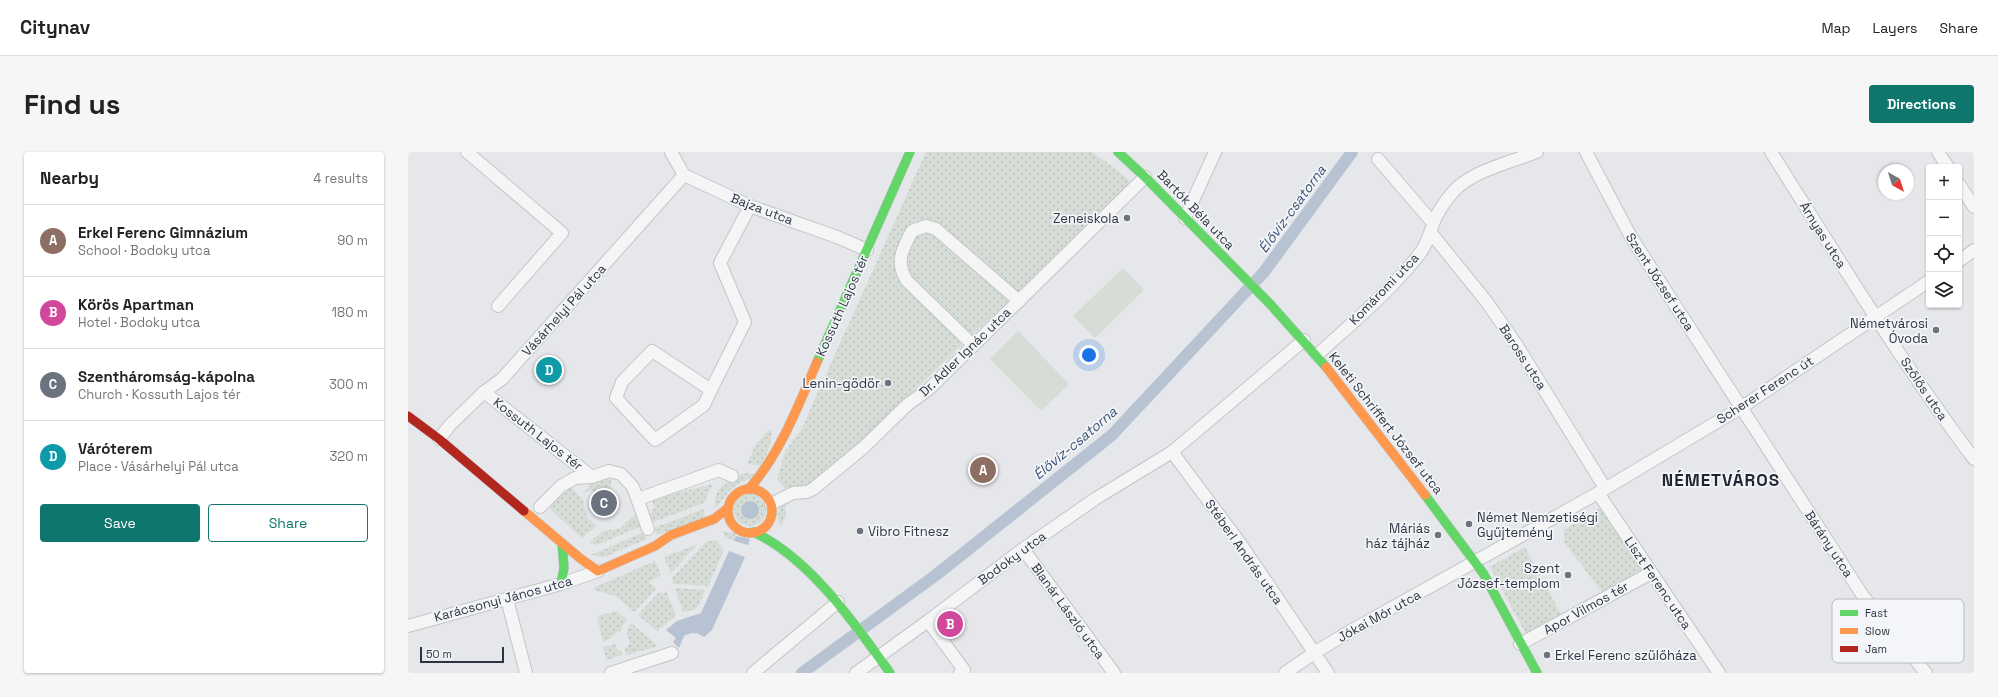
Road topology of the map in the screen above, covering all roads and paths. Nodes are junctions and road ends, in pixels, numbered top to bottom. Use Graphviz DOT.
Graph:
graph roads {
  1 [pos="467,152"];
  2 [pos="671,152"];
  3 [pos="910,152"];
  4 [pos="1118,152"];
  5 [pos="1215,152"];
  6 [pos="1537,152"];
  7 [pos="1586,152"];
  8 [pos="1772,152"];
  9 [pos="1938,152"];
  10 [pos="1378,159"];
  11 [pos="1946,164"];
  12 [pos="684,175"];
  13 [pos="1145,177"];
  14 [pos="1962,189"];
  15 [pos="750,206"];
  16 [pos="1974,207"];
  17 [pos="1185,218"];
  18 [pos="1432,228"];
  19 [pos="867,250"];
  20 [pos="1974,250"];
  21 [pos="1962,259"];
  22 [pos="1926,283"];
  23 [pos="1019,301"];
  24 [pos="1271,305"];
  25 [pos="498,306"];
  26 [pos="1875,317"];
  27 [pos="1304,340"];
  28 [pos="974,345"];
  29 [pos="1317,355"];
  30 [pos="711,390"];
  31 [pos="484,392"];
  32 [pos="1742,407"];
  33 [pos="408,416"];
  34 [pos="439,439"];
  35 [pos="782,441"];
  36 [pos="1172,452"];
  37 [pos="1974,459"];
  38 [pos="775,470"];
  39 [pos="732,476"];
  40 [pos="592,477"];
  41 [pos="771,484"];
  42 [pos="749,489"];
  43 [pos="1601,491"];
  44 [pos="638,499"];
  45 [pos="769,501"];
  46 [pos="540,507"];
  47 [pos="728,508"];
  48 [pos="770,518"];
  49 [pos="725,528"];
  50 [pos="648,529"];
  51 [pos="739,529"];
  52 [pos="753,532"];
  53 [pos="562,543"];
  54 [pos="674,544"];
  55 [pos="655,546"];
  56 [pos="1023,549"];
  57 [pos="1475,562"];
  58 [pos="598,571"];
  59 [pos="1651,573"];
  60 [pos="814,576"];
  61 [pos="561,584"];
  62 [pos="507,599"];
  63 [pos="1865,599"];
  64 [pos="842,607"];
  65 [pos="928,621"];
  66 [pos="408,626"];
  67 [pos="1520,644"];
  68 [pos="672,653"];
  69 [pos="1314,653"];
  70 [pos="879,658"];
  71 [pos="1918,663"];
  72 [pos="526,673"];
  73 [pos="611,673"];
  74 [pos="753,673"];
  75 [pos="856,673"];
  76 [pos="890,673"];
  77 [pos="960,673"];
  78 [pos="1114,673"];
  79 [pos="1286,673"];
  80 [pos="1328,673"];
  81 [pos="1537,673"];
  82 [pos="1719,673"];
  83 [pos="1926,673"];
  1 -- 25 [label="street"];
  2 -- 12 [label="street"];
  3 -- 19 [label="street, Kossuth Lajos tér"];
  4 -- 13 [label="street, Bartók Béla utca"];
  5 -- 17 [label="street"];
  6 -- 18 [label="street, Komáromi utca"];
  7 -- 32 [label="street, Szent József utca"];
  8 -- 26 [label="street, Árnyas utca"];
  9 -- 11 [label="street"];
  10 -- 18 [label="street, Baross utca"];
  12 -- 15 [label="street, Bajza utca"];
  12 -- 31 [label="street, Vásárhelyi Pál utca"];
  13 -- 17 [label="street, Bartók Béla utca"];
  13 -- 23 [label="street, Dr. Adler Ignác utca"];
  14 -- 16 [label="street"];
  15 -- 19 [label="street, Bajza utca"];
  15 -- 30 [label="street"];
  17 -- 24 [label="street, Bartók Béla utca"];
  18 -- 29 [label="street, Komáromi utca"];
  18 -- 43 [label="street, Baross utca"];
  19 -- 35 [label="street, Kossuth Lajos tér"];
  20 -- 21 [label="street"];
  22 -- 26 [label="street, Scherer Ferenc út"];
  23 -- 28 [label="street, Dr. Adler Ignác utca"];
  23 -- 28 [label="street"];
  24 -- 27 [label="street, Keleti Schriffert József utca"];
  26 -- 32 [label="street, Scherer Ferenc út"];
  26 -- 37 [label="street, Szőlős utca"];
  27 -- 29 [label="street, Keleti Schriffert József utca"];
  27 -- 36 [label="street"];
  28 -- 45 [label="street, Dr. Adler Ignác utca"];
  29 -- 57 [label="street, Keleti Schriffert József utca"];
  30 -- 30 [label="street"];
  31 -- 34 [label="street, Vásárhelyi Pál utca"];
  31 -- 40 [label="street, Kossuth Lajos tér"];
  32 -- 43 [label="street, Scherer Ferenc út"];
  32 -- 63 [label="street, Bárány utca"];
  33 -- 34 [label="street"];
  34 -- 53 [label="street"];
  35 -- 38 [label="street, Kossuth Lajos tér"];
  35 -- 42 [label="street, Kossuth Lajos tér"];
  36 -- 56 [label="street, Bodoky utca"];
  36 -- 69 [label="street, Stéberl András utca"];
  39 -- 44 [label="street"];
  40 -- 44 [label="street, Kossuth Lajos tér"];
  40 -- 46 [label="street, Kossuth Lajos tér"];
  41 -- 45 [label="street"];
  42 -- 45 [label="street"];
  42 -- 47 [label="street"];
  43 -- 57 [label="street"];
  43 -- 59 [label="street, Liszt Ferenc utca"];
  44 -- 50 [label="street, Kossuth Lajos tér"];
  45 -- 48 [label="street"];
  47 -- 51 [label="street"];
  47 -- 55 [label="street"];
  48 -- 52 [label="street"];
  48 -- 60 [label="street"];
  49 -- 51 [label="street"];
  51 -- 52 [label="street"];
  52 -- 60 [label="street"];
  53 -- 58 [label="street"];
  53 -- 61 [label="street"];
  54 -- 55 [label="street"];
  55 -- 58 [label="street"];
  56 -- 65 [label="street, Bodoky utca"];
  56 -- 78 [label="street, Blanár László utca"];
  57 -- 67 [label="street, Keleti Schriffert József utca"];
  57 -- 69 [label="street, Jókai Mór utca"];
  58 -- 61 [label="street, Karácsonyi János utca"];
  59 -- 67 [label="street, Apor Vilmos tér"];
  59 -- 82 [label="street, Liszt Ferenc utca"];
  60 -- 64 [label="street"];
  61 -- 62 [label="street, Karácsonyi János utca"];
  62 -- 66 [label="street, Karácsonyi János utca"];
  62 -- 72 [label="street"];
  64 -- 70 [label="street"];
  64 -- 74 [label="street"];
  65 -- 70 [label="street, Bodoky utca"];
  65 -- 77 [label="street"];
  67 -- 81 [label="street, Keleti Schriffert József utca"];
  68 -- 73 [label="street"];
  69 -- 79 [label="street, Jókai Mór utca"];
  69 -- 80 [label="street, Stéberl András utca"];
  70 -- 75 [label="street, Bodoky utca"];
  70 -- 76 [label="street"];
  71 -- 83 [label="street, Bárány utca"];
}
